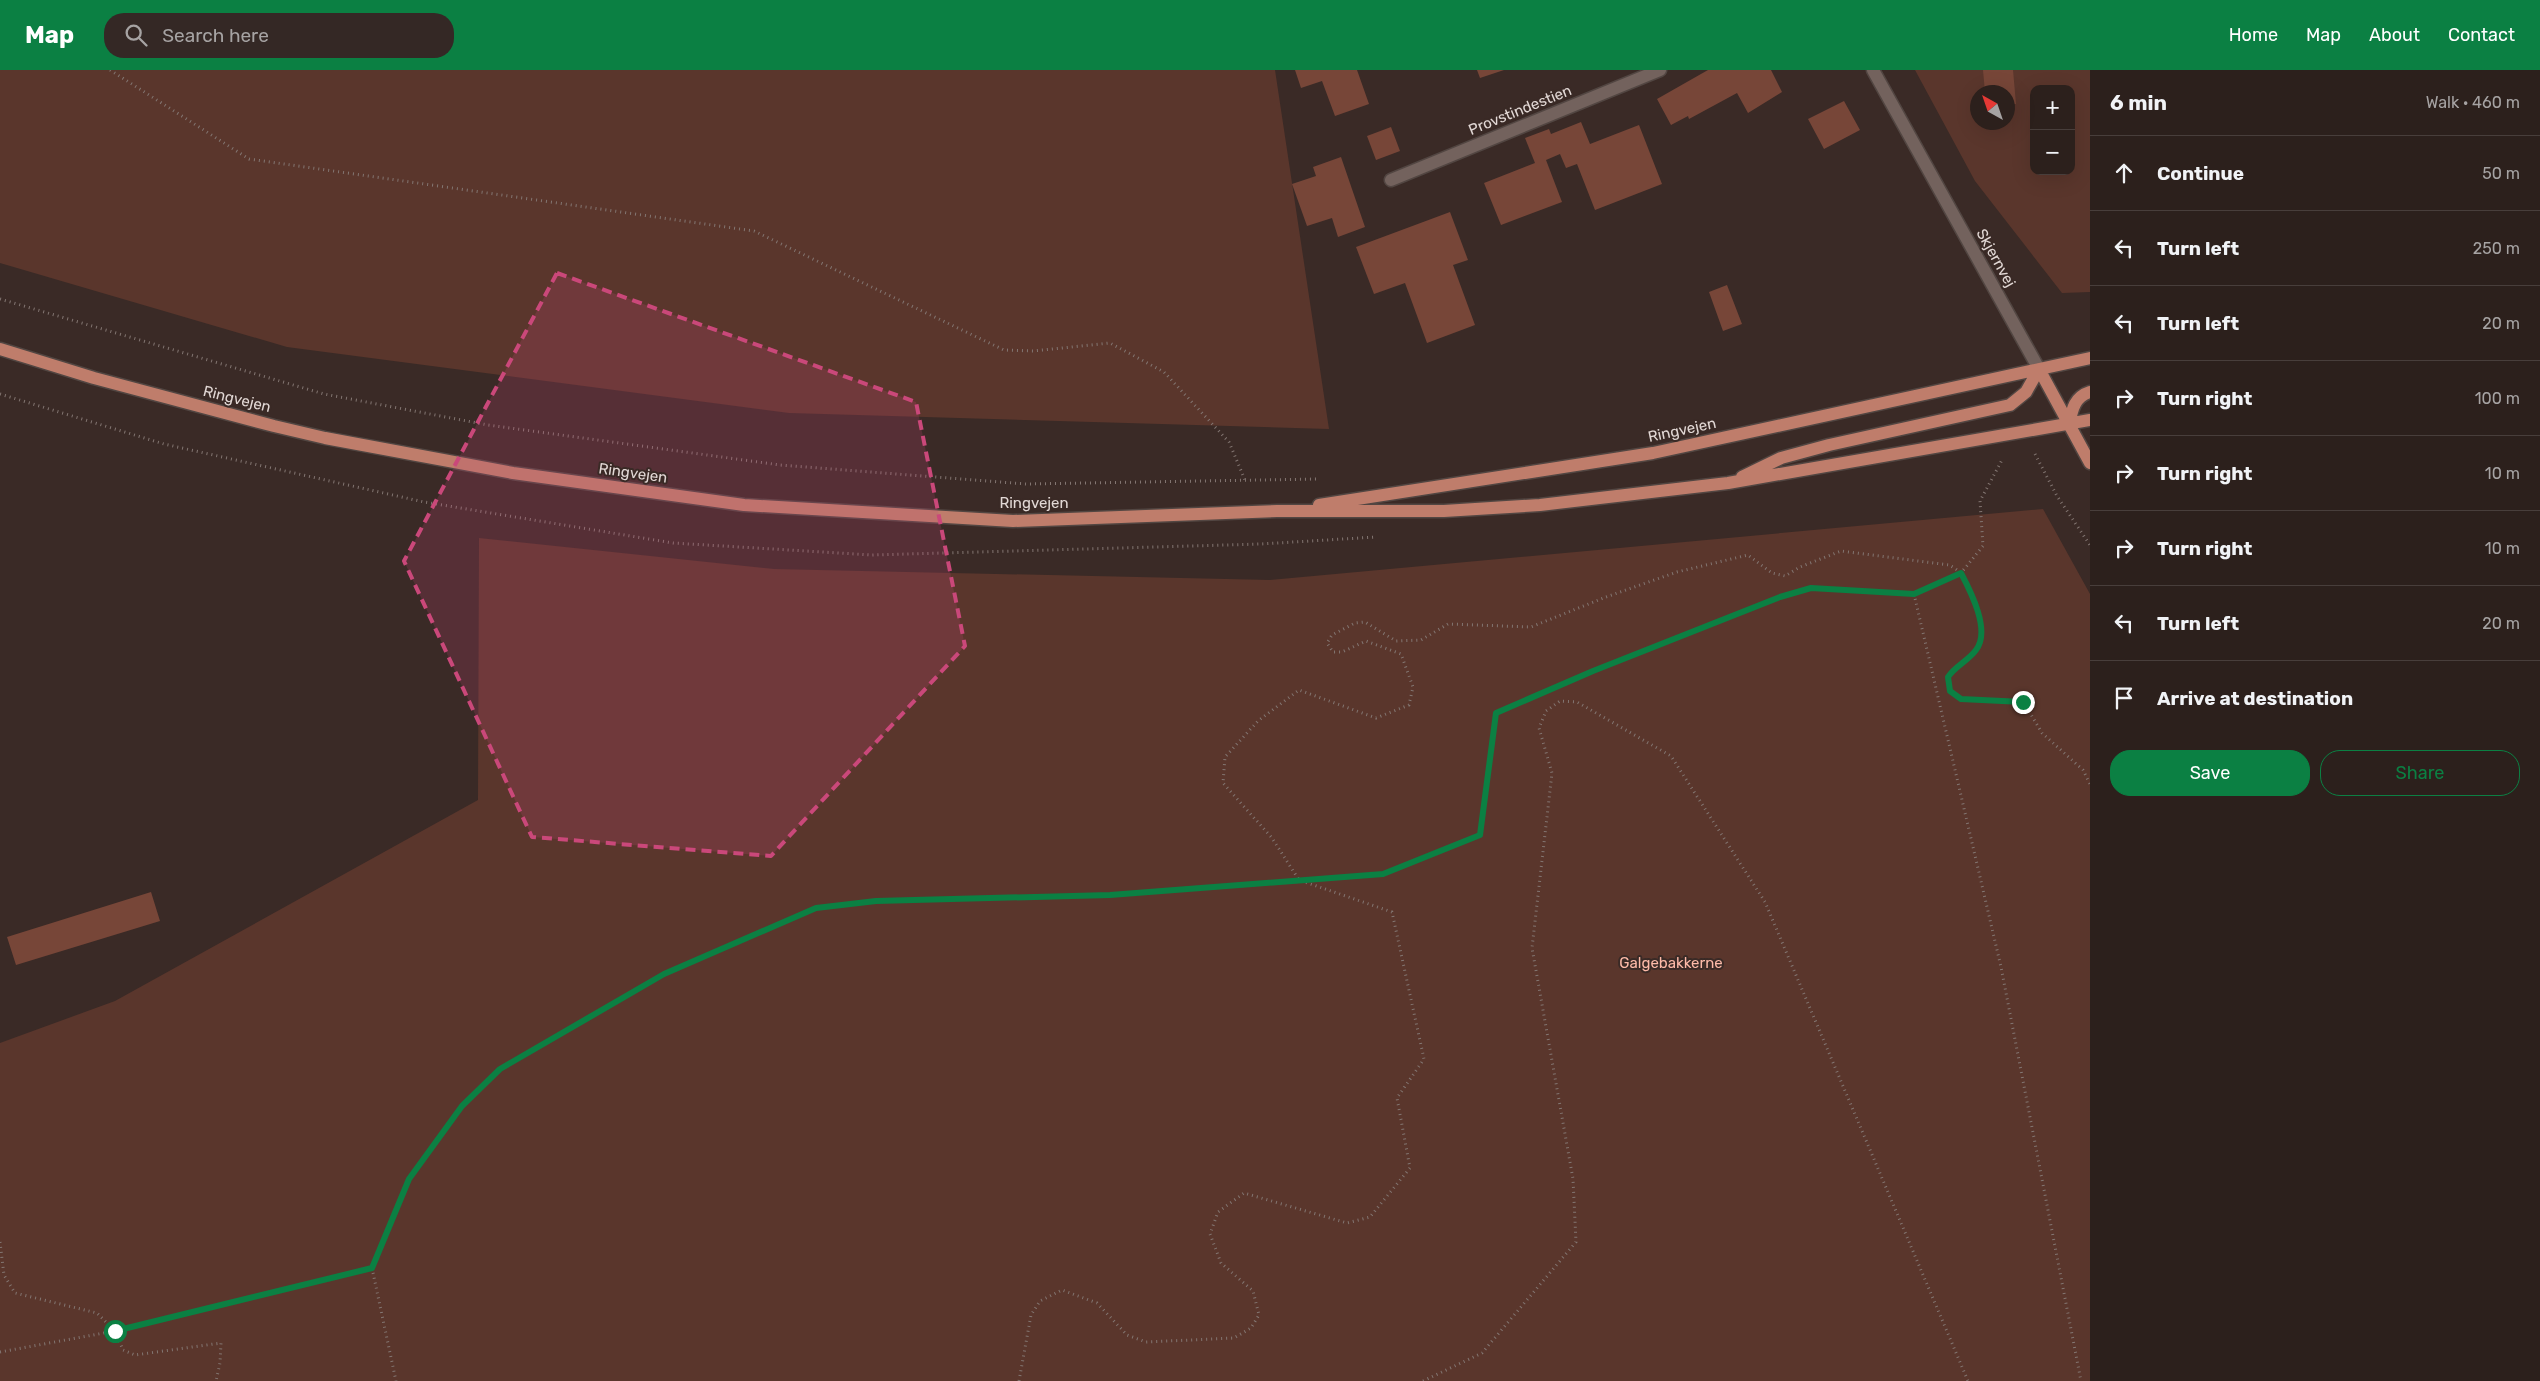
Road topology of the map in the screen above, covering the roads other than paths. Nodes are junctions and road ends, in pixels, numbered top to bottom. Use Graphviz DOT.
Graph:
graph roads {
  1 [pos="1660,70"];
  2 [pos="1873,70"];
  3 [pos="1391,180"];
  4 [pos="0,350"];
  5 [pos="2090,358"];
  6 [pos="2039,369"];
  7 [pos="2090,392"];
  8 [pos="2090,420"];
  9 [pos="2069,425"];
  10 [pos="2090,463"];
  11 [pos="1728,483"];
  12 [pos="1277,511"];
  1 -- 3 [label="street, Provstindestien"];
  2 -- 6 [label="street, Skjernvej"];
  4 -- 12 [label="main road, Ringvejen"];
  5 -- 6 [label="main road, Ringvejen"];
  6 -- 9 [label="main road, Skjernvej"];
  6 -- 11 [label="main road"];
  6 -- 12 [label="main road, Ringvejen"];
  7 -- 9 [label="main road"];
  8 -- 9 [label="main road, Ringvejen"];
  9 -- 10 [label="main road, Skjernvej"];
  9 -- 11 [label="main road, Ringvejen"];
  11 -- 12 [label="main road, Ringvejen"];
}
